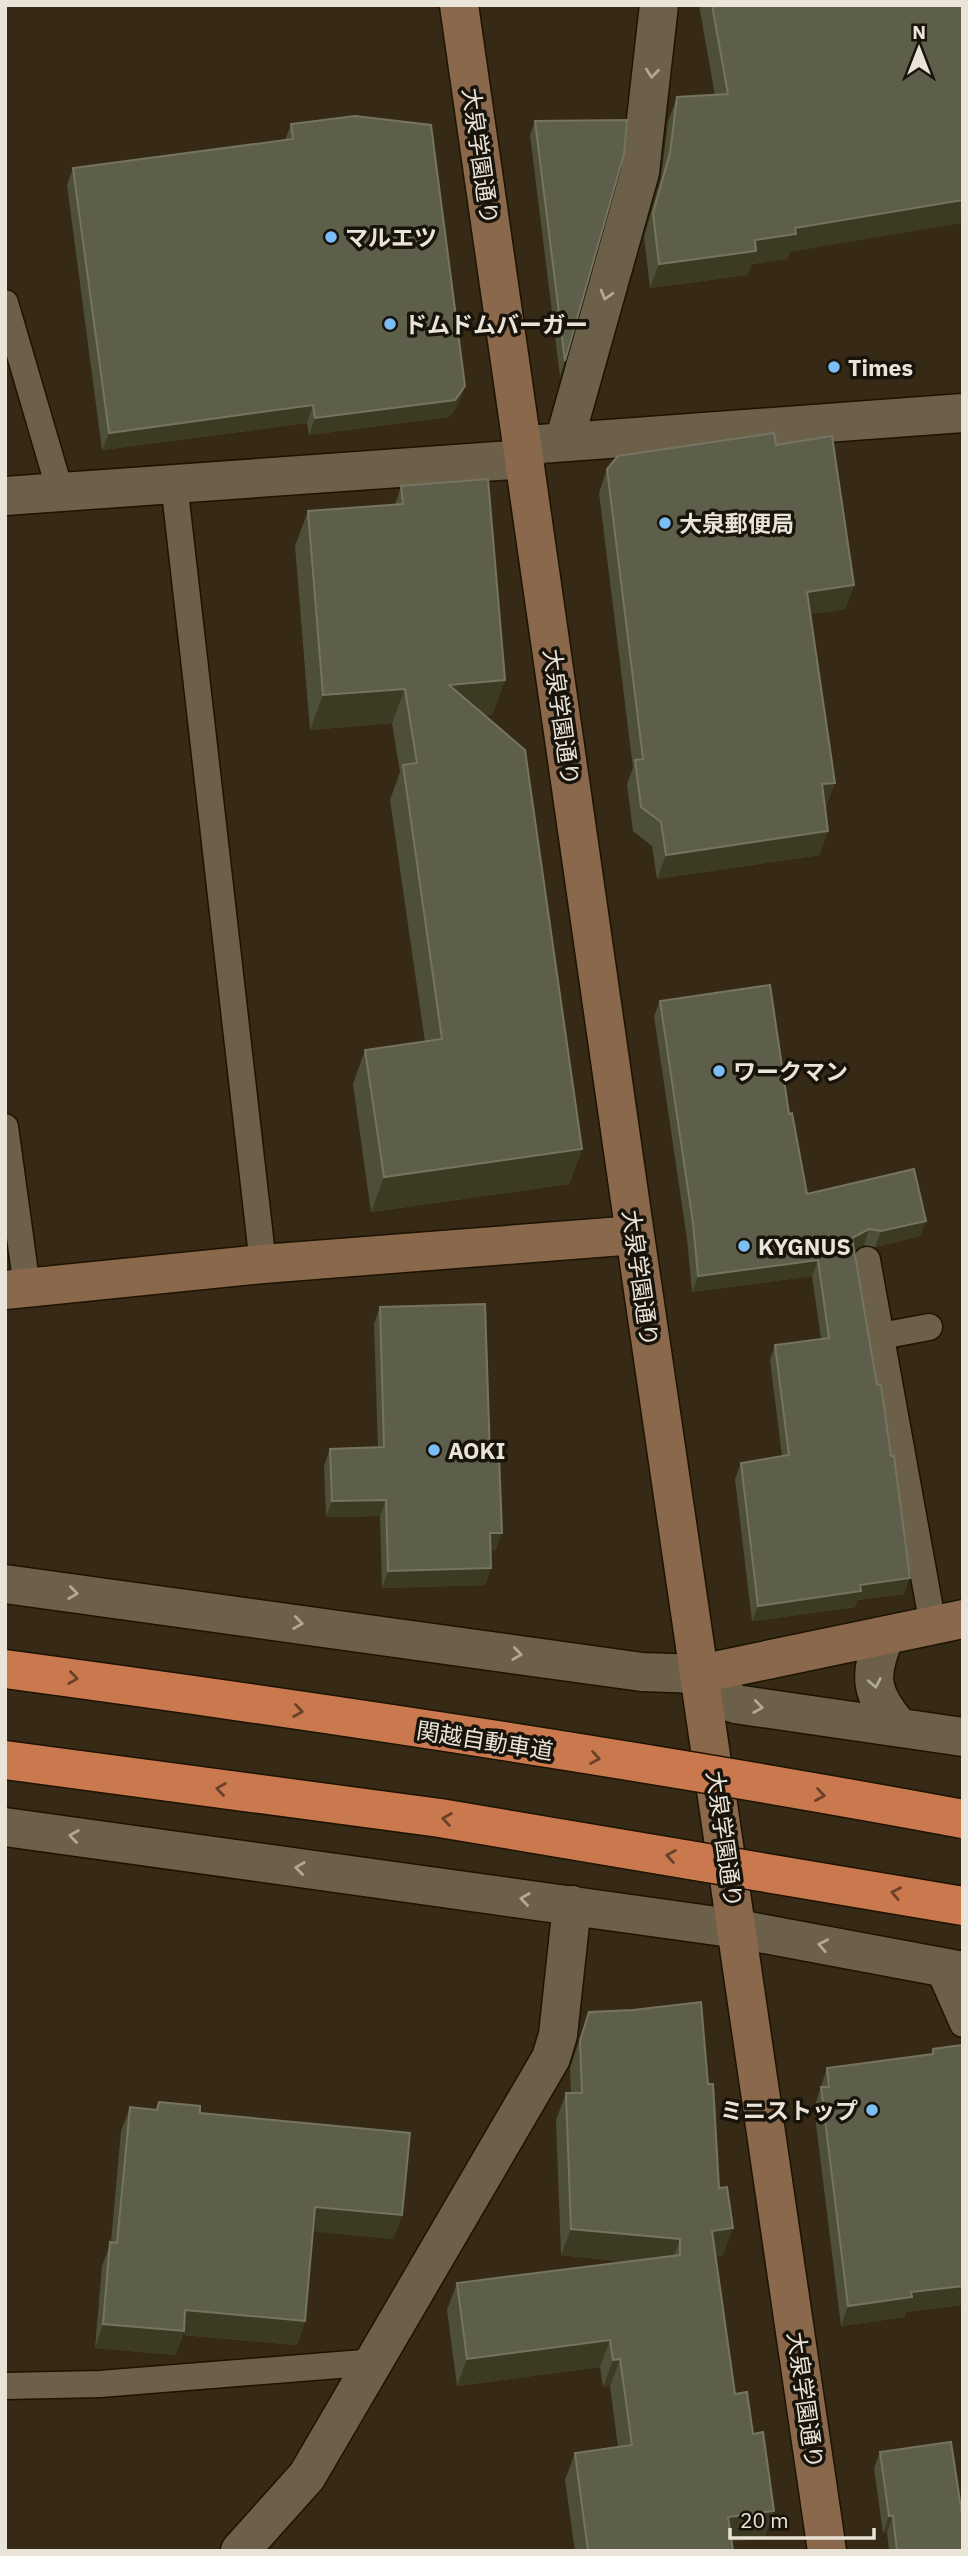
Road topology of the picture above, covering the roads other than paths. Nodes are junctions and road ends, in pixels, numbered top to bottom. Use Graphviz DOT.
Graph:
graph roads {
  1 [pos="459,5"];
  2 [pos="659,5"];
  3 [pos="5,303"];
  4 [pos="963,413"];
  5 [pos="564,442"];
  6 [pos="525,452"];
  7 [pos="174,483"];
  8 [pos="60,491"];
  9 [pos="5,496"];
  10 [pos="5,1127"];
  11 [pos="635,1235"];
  12 [pos="867,1260"];
  13 [pos="264,1264"];
  14 [pos="16,1289"];
  15 [pos="929,1327"];
  16 [pos="881,1336"];
  17 [pos="5,1584"];
  18 [pos="948,1623"];
  19 [pos="885,1636"];
  20 [pos="5,1669"];
  21 [pos="701,1674"];
  22 [pos="898,1726"];
  23 [pos="963,1737"];
  24 [pos="5,1760"];
  25 [pos="963,1819"];
  26 [pos="5,1827"];
  27 [pos="572,1905"];
  28 [pos="963,1906"];
  29 [pos="738,1929"];
  30 [pos="951,1969"];
  31 [pos="963,2024"];
  32 [pos="376,2362"];
  33 [pos="5,2386"];
  34 [pos="240,2551"];
  35 [pos="827,2551"];
  1 -- 6 [label="street, 大泉学園通り"];
  2 -- 5 [label="street, one-way"];
  3 -- 8 [label="lane"];
  4 -- 5 [label="street"];
  5 -- 6 [label="street"];
  6 -- 7 [label="street"];
  6 -- 11 [label="street, 大泉学園通り"];
  7 -- 8 [label="street"];
  7 -- 13 [label="lane"];
  8 -- 9 [label="street"];
  10 -- 14 [label="lane"];
  11 -- 13 [label="street"];
  11 -- 21 [label="street, 大泉学園通り"];
  12 -- 16 [label="lane"];
  13 -- 14 [label="street"];
  15 -- 16 [label="lane"];
  16 -- 18 [label="lane"];
  17 -- 21 [label="street, one-way"];
  18 -- 19 [label="street"];
  19 -- 21 [label="street"];
  19 -- 22 [label="street, one-way"];
  20 -- 25 [label="highway, 関越自動車道, one-way, bridge"];
  21 -- 22 [label="street, one-way"];
  21 -- 29 [label="street, 大泉学園通り"];
  22 -- 23 [label="street"];
  28 -- 24 [label="highway, one-way, bridge"];
  27 -- 26 [label="street, one-way"];
  27 -- 29 [label="street"];
  27 -- 32 [label="street"];
  30 -- 29 [label="street, one-way"];
  29 -- 35 [label="street, 大泉学園通り"];
  30 -- 31 [label="lane"];
  32 -- 33 [label="lane"];
  32 -- 34 [label="street"];
}
